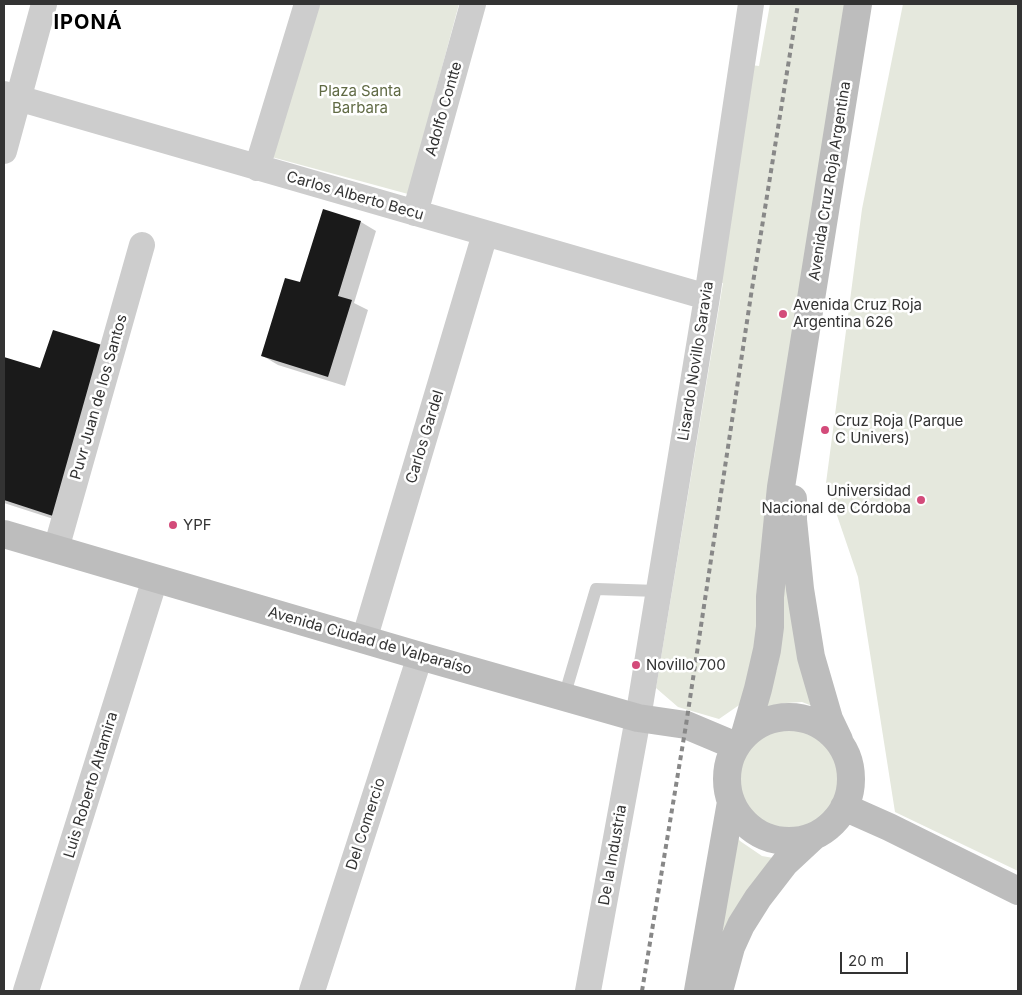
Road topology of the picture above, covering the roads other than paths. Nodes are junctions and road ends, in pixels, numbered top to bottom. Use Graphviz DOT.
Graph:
graph roads {
  1 [pos="44,4"];
  2 [pos="306,4"];
  3 [pos="473,4"];
  4 [pos="751,4"];
  5 [pos="858,4"];
  6 [pos="11,97"];
  7 [pos="4,151"];
  8 [pos="257,168"];
  9 [pos="415,214"];
  10 [pos="485,234"];
  11 [pos="142,245"];
  12 [pos="707,298"];
  13 [pos="792,417"];
  14 [pos="4,534"];
  15 [pos="56,549"];
  16 [pos="155,578"];
  17 [pos="658,591"];
  18 [pos="364,640"];
  19 [pos="420,656"];
  20 [pos="564,697"];
  21 [pos="638,718"];
  22 [pos="740,740"];
  23 [pos="840,743"];
  24 [pos="730,802"];
  25 [pos="844,807"];
  26 [pos="814,836"];
  27 [pos="1018,891"];
  28 [pos="26,991"];
  29 [pos="312,991"];
  30 [pos="588,991"];
  31 [pos="698,991"];
  32 [pos="720,991"];
  1 -- 6 [label="street"];
  2 -- 8 [label="street"];
  3 -- 9 [label="street, Adolfo Contte"];
  4 -- 12 [label="street, Lisardo Novillo Saravia"];
  5 -- 13 [label="main road, Avenida Cruz Roja Argentina"];
  6 -- 7 [label="street"];
  6 -- 8 [label="street, Carlos Alberto Becu"];
  8 -- 9 [label="street, Carlos Alberto Becu"];
  9 -- 10 [label="street, Carlos Alberto Becu"];
  10 -- 12 [label="street, Carlos Alberto Becu"];
  10 -- 18 [label="street, Carlos Gardel"];
  11 -- 15 [label="street, Puvr Juan de los Santos"];
  12 -- 17 [label="street, Lisardo Novillo Saravia"];
  13 -- 22 [label="main road, Avenida Cruz Roja Argentina"];
  13 -- 23 [label="main road, Avenida Cruz Roja Argentina"];
  14 -- 15 [label="main road, Avenida Ciudad de Valparaíso"];
  15 -- 16 [label="main road, Avenida Ciudad de Valparaíso"];
  16 -- 18 [label="main road, Avenida Ciudad de Valparaíso"];
  16 -- 28 [label="street, Luis Roberto Altamira"];
  17 -- 20 [label="lane"];
  17 -- 21 [label="street, Lisardo Novillo Saravia"];
  18 -- 19 [label="main road, Avenida Ciudad de Valparaíso"];
  19 -- 20 [label="main road, Avenida Ciudad de Valparaíso"];
  19 -- 29 [label="street, Del Comercio"];
  20 -- 21 [label="main road, Avenida Ciudad de Valparaíso"];
  21 -- 22 [label="main road, Avenida Ciudad de Valparaíso"];
  21 -- 30 [label="street, De la Industria"];
  22 -- 23 [label="main road"];
  22 -- 24 [label="main road"];
  23 -- 25 [label="main road"];
  24 -- 26 [label="main road"];
  24 -- 31 [label="main road"];
  25 -- 26 [label="main road"];
  25 -- 27 [label="main road"];
  26 -- 32 [label="main road"];
}
